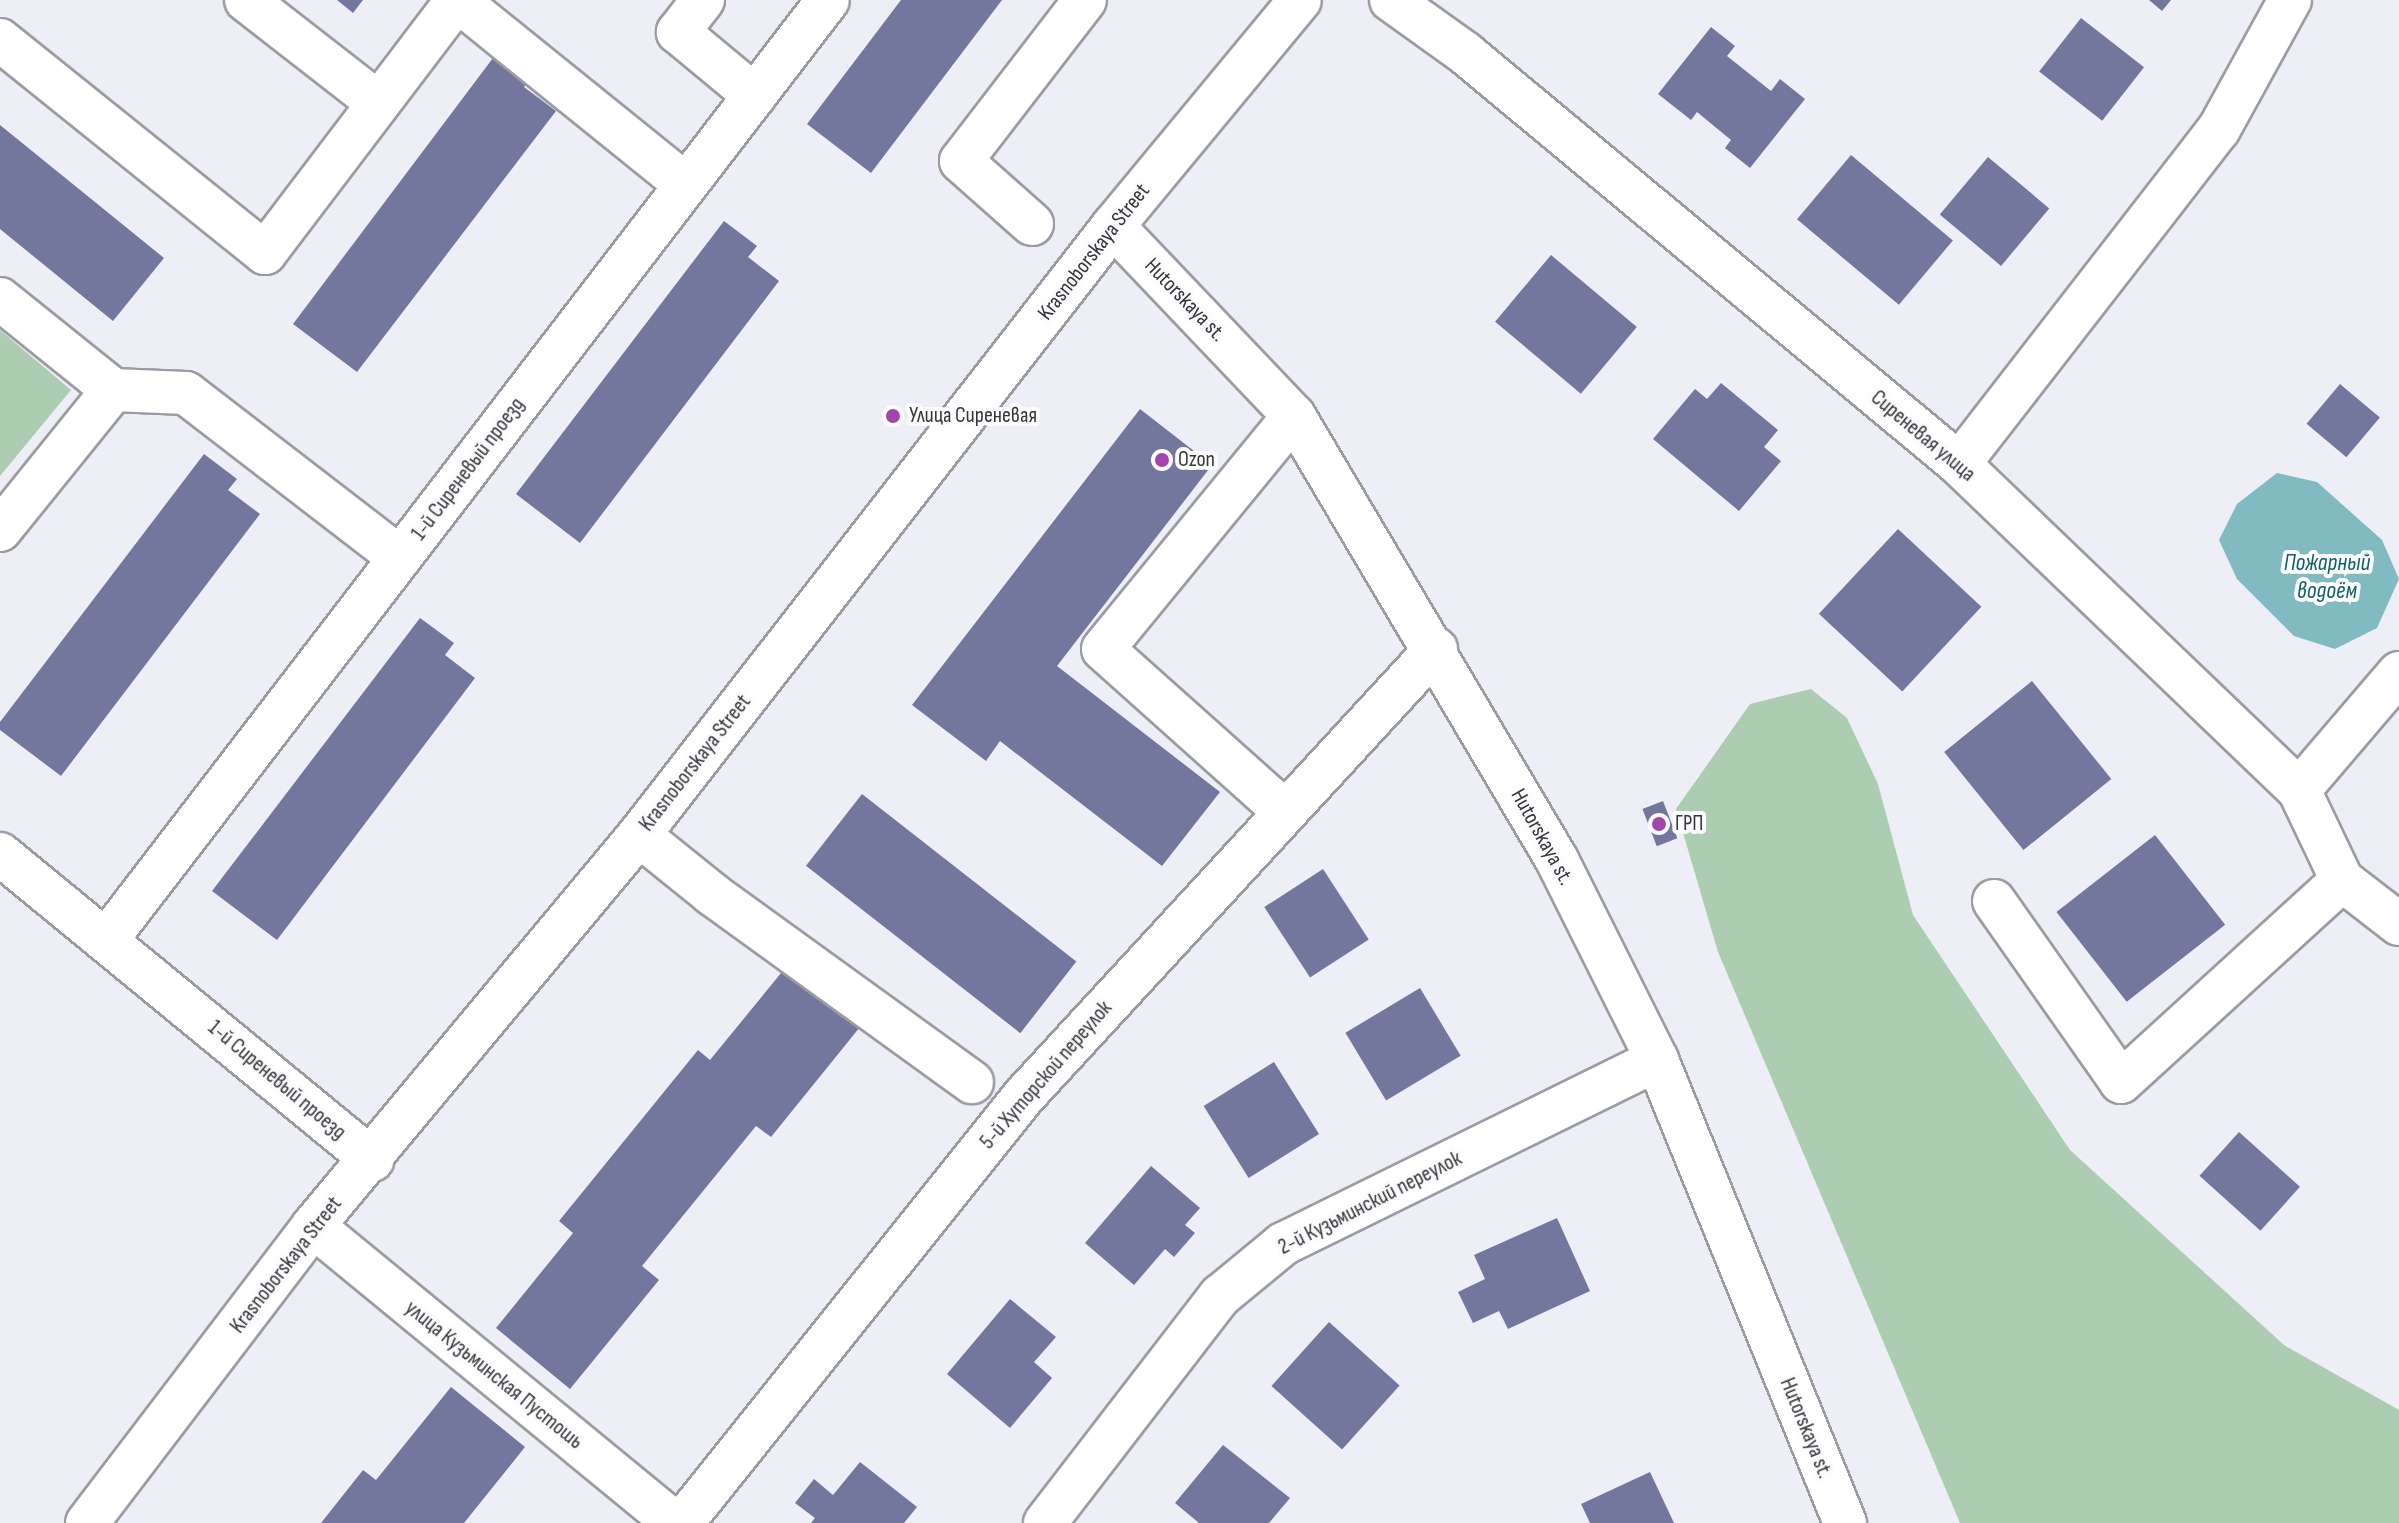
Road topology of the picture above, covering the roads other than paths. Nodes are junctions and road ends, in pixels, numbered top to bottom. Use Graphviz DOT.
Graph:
graph roads {
  1 [pos="246,0"];
  2 [pos="703,0"];
  3 [pos="828,0"];
  4 [pos="1085,0"];
  5 [pos="1300,0"];
  6 [pos="1391,0"];
  7 [pos="2290,0"];
  8 [pos="0,40"];
  9 [pos="755,96"];
  10 [pos="377,102"];
  11 [pos="686,185"];
  12 [pos="1032,224"];
  13 [pos="1113,226"];
  14 [pos="0,299"];
  15 [pos="113,390"];
  16 [pos="1294,416"];
  17 [pos="1959,464"];
  18 [pos="0,530"];
  19 [pos="400,558"];
  20 [pos="1436,649"];
  21 [pos="2399,673"];
  22 [pos="2299,790"];
  23 [pos="1283,810"];
  24 [pos="639,835"];
  25 [pos="0,854"];
  26 [pos="2342,880"];
  27 [pos="1994,901"];
  28 [pos="2399,924"];
  29 [pos="108,938"];
  30 [pos="1657,1060"];
  31 [pos="972,1082"];
  32 [pos="372,1160"];
  33 [pos="313,1226"];
  34 [pos="87,1523"];
  35 [pos="675,1523"];
  36 [pos="682,1523"];
  37 [pos="1045,1523"];
  38 [pos="1845,1523"];
  1 -- 10 [label="street"];
  2 -- 9 [label="street"];
  3 -- 9 [label="street, 1-й Сиреневый проезд"];
  4 -- 12 [label="street"];
  5 -- 13 [label="street, Krasnoborskaya Street"];
  6 -- 17 [label="street, Сиреневая улица"];
  7 -- 17 [label="street"];
  8 -- 10 [label="street"];
  9 -- 11 [label="street, 1-й Сиреневый проезд"];
  10 -- 11 [label="street"];
  11 -- 19 [label="street, 1-й Сиреневый проезд"];
  13 -- 16 [label="street, Hutorskaya st."];
  13 -- 24 [label="street, Krasnoborskaya Street"];
  14 -- 15 [label="street"];
  15 -- 18 [label="street"];
  15 -- 19 [label="street"];
  16 -- 20 [label="street, Hutorskaya st."];
  16 -- 23 [label="street"];
  17 -- 22 [label="street, Сиреневая улица"];
  19 -- 29 [label="street, 1-й Сиреневый проезд"];
  20 -- 23 [label="street, 5-й Хуторской переулок"];
  20 -- 30 [label="street, Hutorskaya st."];
  21 -- 22 [label="street"];
  22 -- 26 [label="street, Сиреневая улица"];
  23 -- 36 [label="street, 5-й Хуторской переулок"];
  24 -- 31 [label="street"];
  24 -- 32 [label="street, Krasnoborskaya Street"];
  25 -- 29 [label="street, 1-й Сиреневый проезд"];
  26 -- 27 [label="street"];
  26 -- 28 [label="street, Сиреневая улица"];
  29 -- 32 [label="street, 1-й Сиреневый проезд"];
  30 -- 37 [label="street, 2-й Кузьминский переулок"];
  30 -- 38 [label="street, Hutorskaya st."];
  32 -- 33 [label="street, Krasnoborskaya Street"];
  33 -- 34 [label="street, Krasnoborskaya Street"];
  33 -- 35 [label="street, улица Кузьминская Пустошь"];
}
